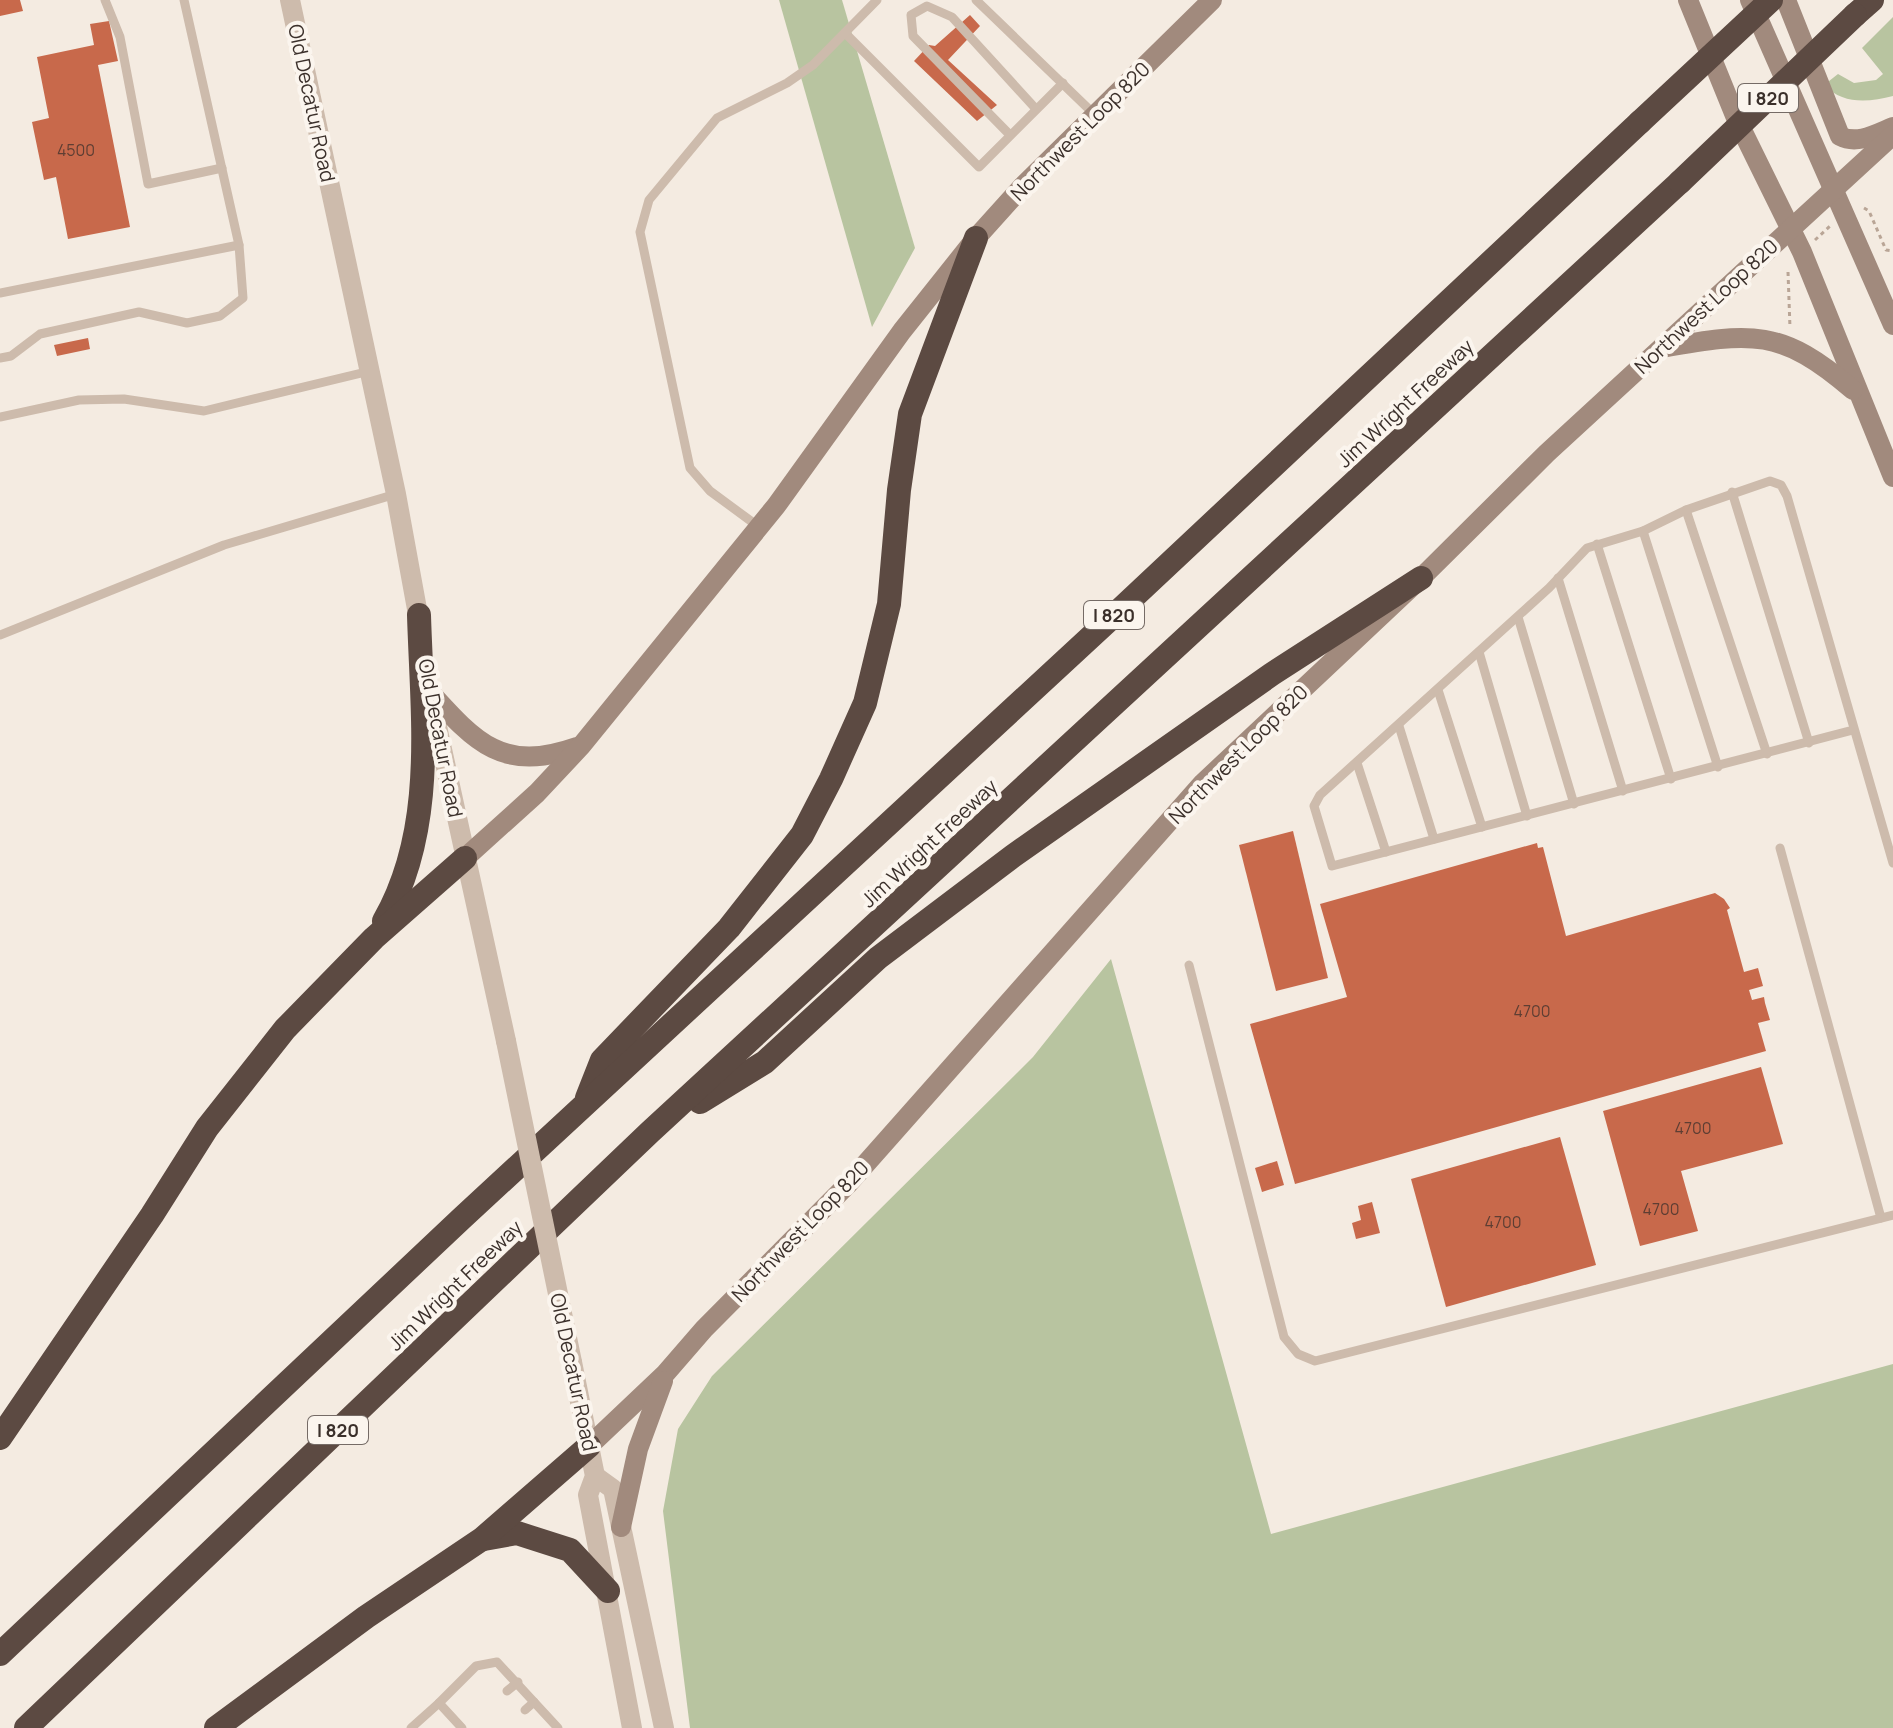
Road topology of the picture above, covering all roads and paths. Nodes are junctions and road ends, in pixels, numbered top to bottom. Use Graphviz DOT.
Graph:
graph roads {
  1 [pos="105,0"];
  2 [pos="184,0"];
  3 [pos="290,0"];
  4 [pos="877,0"];
  5 [pos="976,0"];
  6 [pos="1212,0"];
  7 [pos="1688,0"];
  8 [pos="1750,0"];
  9 [pos="1771,0"];
  10 [pos="1786,0"];
  11 [pos="924,3"];
  12 [pos="1864,8"];
  13 [pos="845,33"];
  14 [pos="1063,83"];
  15 [pos="1036,109"];
  16 [pos="1095,115"];
  17 [pos="1893,127"];
  18 [pos="1010,135"];
  19 [pos="1893,135"];
  20 [pos="222,168"];
  21 [pos="1833,191"];
  22 [pos="1854,204"];
  23 [pos="1830,226"];
  24 [pos="1791,228"];
  25 [pos="976,238"];
  26 [pos="1814,241"];
  27 [pos="239,245"];
  28 [pos="1893,251"];
  29 [pos="1788,263"];
  30 [pos="0,293"];
  31 [pos="1893,325"];
  32 [pos="1790,335"];
  33 [pos="1662,348"];
  34 [pos="0,358"];
  35 [pos="370,371"];
  36 [pos="1857,394"];
  37 [pos="0,417"];
  38 [pos="1893,477"];
  39 [pos="1732,492"];
  40 [pos="396,494"];
  41 [pos="1686,510"];
  42 [pos="759,527"];
  43 [pos="1643,531"];
  44 [pos="1597,544"];
  45 [pos="1421,578"];
  46 [pos="1558,578"];
  47 [pos="419,615"];
  48 [pos="1518,617"];
  49 [pos="0,635"];
  50 [pos="1479,652"];
  51 [pos="1438,690"];
  52 [pos="429,691"];
  53 [pos="1399,726"];
  54 [pos="1853,730"];
  55 [pos="1809,743"];
  56 [pos="581,746"];
  57 [pos="1767,754"];
  58 [pos="1357,763"];
  59 [pos="1718,767"];
  60 [pos="1671,779"];
  61 [pos="1623,791"];
  62 [pos="1574,804"];
  63 [pos="1527,816"];
  64 [pos="1482,827"];
  65 [pos="1434,839"];
  66 [pos="1780,848"];
  67 [pos="1386,852"];
  68 [pos="465,858"];
  69 [pos="1893,863"];
  70 [pos="374,938"];
  71 [pos="1189,965"];
  72 [pos="585,1103"];
  73 [pos="650,1132"];
  74 [pos="1893,1215"];
  75 [pos="1881,1218"];
  76 [pos="665,1374"];
  77 [pos="0,1438"];
  78 [pos="589,1446"];
  79 [pos="595,1476"];
  80 [pos="621,1527"];
  81 [pos="482,1539"];
  82 [pos="608,1591"];
  83 [pos="0,1654"];
  84 [pos="518,1682"];
  85 [pos="507,1691"];
  86 [pos="534,1702"];
  87 [pos="439,1703"];
  88 [pos="525,1710"];
  89 [pos="466,1726"];
  90 [pos="551,1726"];
  91 [pos="26,1728"];
  92 [pos="216,1728"];
  93 [pos="411,1728"];
  94 [pos="632,1728"];
  95 [pos="664,1728"];
  1 -- 20 [label="lane"];
  2 -- 20 [label="lane"];
  3 -- 35 [label="street, Old Decatur Road"];
  4 -- 13 [label="lane"];
  5 -- 14 [label="lane"];
  6 -- 16 [label="main road, Northwest Loop 820"];
  7 -- 24 [label="main road"];
  8 -- 21 [label="main road"];
  9 -- 72 [label="highway, Jim Wright Freeway / I 820, bridge"];
  10 -- 17 [label="main road"];
  11 -- 15 [label="lane"];
  11 -- 18 [label="lane"];
  12 -- 73 [label="highway, Jim Wright Freeway / I 820, bridge"];
  13 -- 18 [label="lane"];
  13 -- 42 [label="lane"];
  14 -- 15 [label="lane"];
  14 -- 16 [label="lane"];
  15 -- 18 [label="lane"];
  16 -- 25 [label="main road, Northwest Loop 820"];
  19 -- 21 [label="main road, Northwest Loop 820"];
  20 -- 27 [label="lane"];
  21 -- 24 [label="main road, Northwest Loop 820"];
  21 -- 31 [label="main road"];
  22 -- 28 [label="path"];
  23 -- 26 [label="path"];
  24 -- 33 [label="main road, Northwest Loop 820"];
  24 -- 36 [label="main road"];
  25 -- 42 [label="main road, Northwest Loop 820"];
  25 -- 72 [label="highway"];
  27 -- 30 [label="lane"];
  27 -- 34 [label="lane"];
  29 -- 32 [label="path"];
  33 -- 36 [label="main road"];
  33 -- 45 [label="main road, Northwest Loop 820"];
  35 -- 37 [label="lane"];
  35 -- 40 [label="street, Old Decatur Road"];
  36 -- 38 [label="main road"];
  39 -- 41 [label="lane"];
  39 -- 54 [label="lane"];
  39 -- 55 [label="lane"];
  40 -- 47 [label="street, Old Decatur Road"];
  40 -- 49 [label="lane"];
  41 -- 43 [label="lane"];
  41 -- 57 [label="lane"];
  42 -- 56 [label="main road, Northwest Loop 820"];
  43 -- 44 [label="lane"];
  43 -- 59 [label="lane"];
  44 -- 46 [label="lane"];
  44 -- 60 [label="lane"];
  45 -- 73 [label="highway"];
  45 -- 76 [label="main road, Northwest Loop 820"];
  46 -- 48 [label="lane"];
  46 -- 61 [label="lane"];
  47 -- 52 [label="street, Old Decatur Road"];
  47 -- 70 [label="highway"];
  48 -- 50 [label="lane"];
  48 -- 62 [label="lane"];
  50 -- 51 [label="lane"];
  50 -- 63 [label="lane"];
  51 -- 53 [label="lane"];
  51 -- 64 [label="lane"];
  52 -- 56 [label="main road"];
  52 -- 68 [label="street, Old Decatur Road"];
  53 -- 58 [label="lane"];
  53 -- 65 [label="lane"];
  54 -- 55 [label="lane"];
  54 -- 69 [label="lane"];
  55 -- 57 [label="lane"];
  56 -- 68 [label="main road, Northwest Loop 820"];
  57 -- 59 [label="lane"];
  58 -- 67 [label="lane"];
  58 -- 67 [label="lane"];
  59 -- 60 [label="lane"];
  60 -- 61 [label="lane"];
  61 -- 62 [label="lane"];
  62 -- 63 [label="lane"];
  63 -- 64 [label="lane"];
  64 -- 65 [label="lane"];
  65 -- 67 [label="lane"];
  66 -- 75 [label="lane"];
  68 -- 70 [label="highway"];
  68 -- 78 [label="street, Old Decatur Road, bridge"];
  70 -- 77 [label="highway"];
  71 -- 75 [label="lane"];
  72 -- 83 [label="highway, Jim Wright Freeway / I 820"];
  73 -- 91 [label="highway, Jim Wright Freeway / I 820"];
  74 -- 75 [label="lane"];
  76 -- 78 [label="main road, Northwest Loop 820"];
  76 -- 80 [label="main road"];
  78 -- 79 [label="street, Old Decatur Road"];
  78 -- 81 [label="highway"];
  79 -- 80 [label="street, Old Decatur Road"];
  79 -- 82 [label="street, Old Decatur Road"];
  80 -- 95 [label="street, Old Decatur Road"];
  81 -- 82 [label="highway"];
  81 -- 92 [label="highway"];
  82 -- 94 [label="street, Old Decatur Road"];
  84 -- 85 [label="lane"];
  84 -- 86 [label="lane"];
  84 -- 87 [label="lane"];
  86 -- 88 [label="lane"];
  86 -- 90 [label="lane"];
  87 -- 89 [label="lane"];
  87 -- 93 [label="lane"];
}
